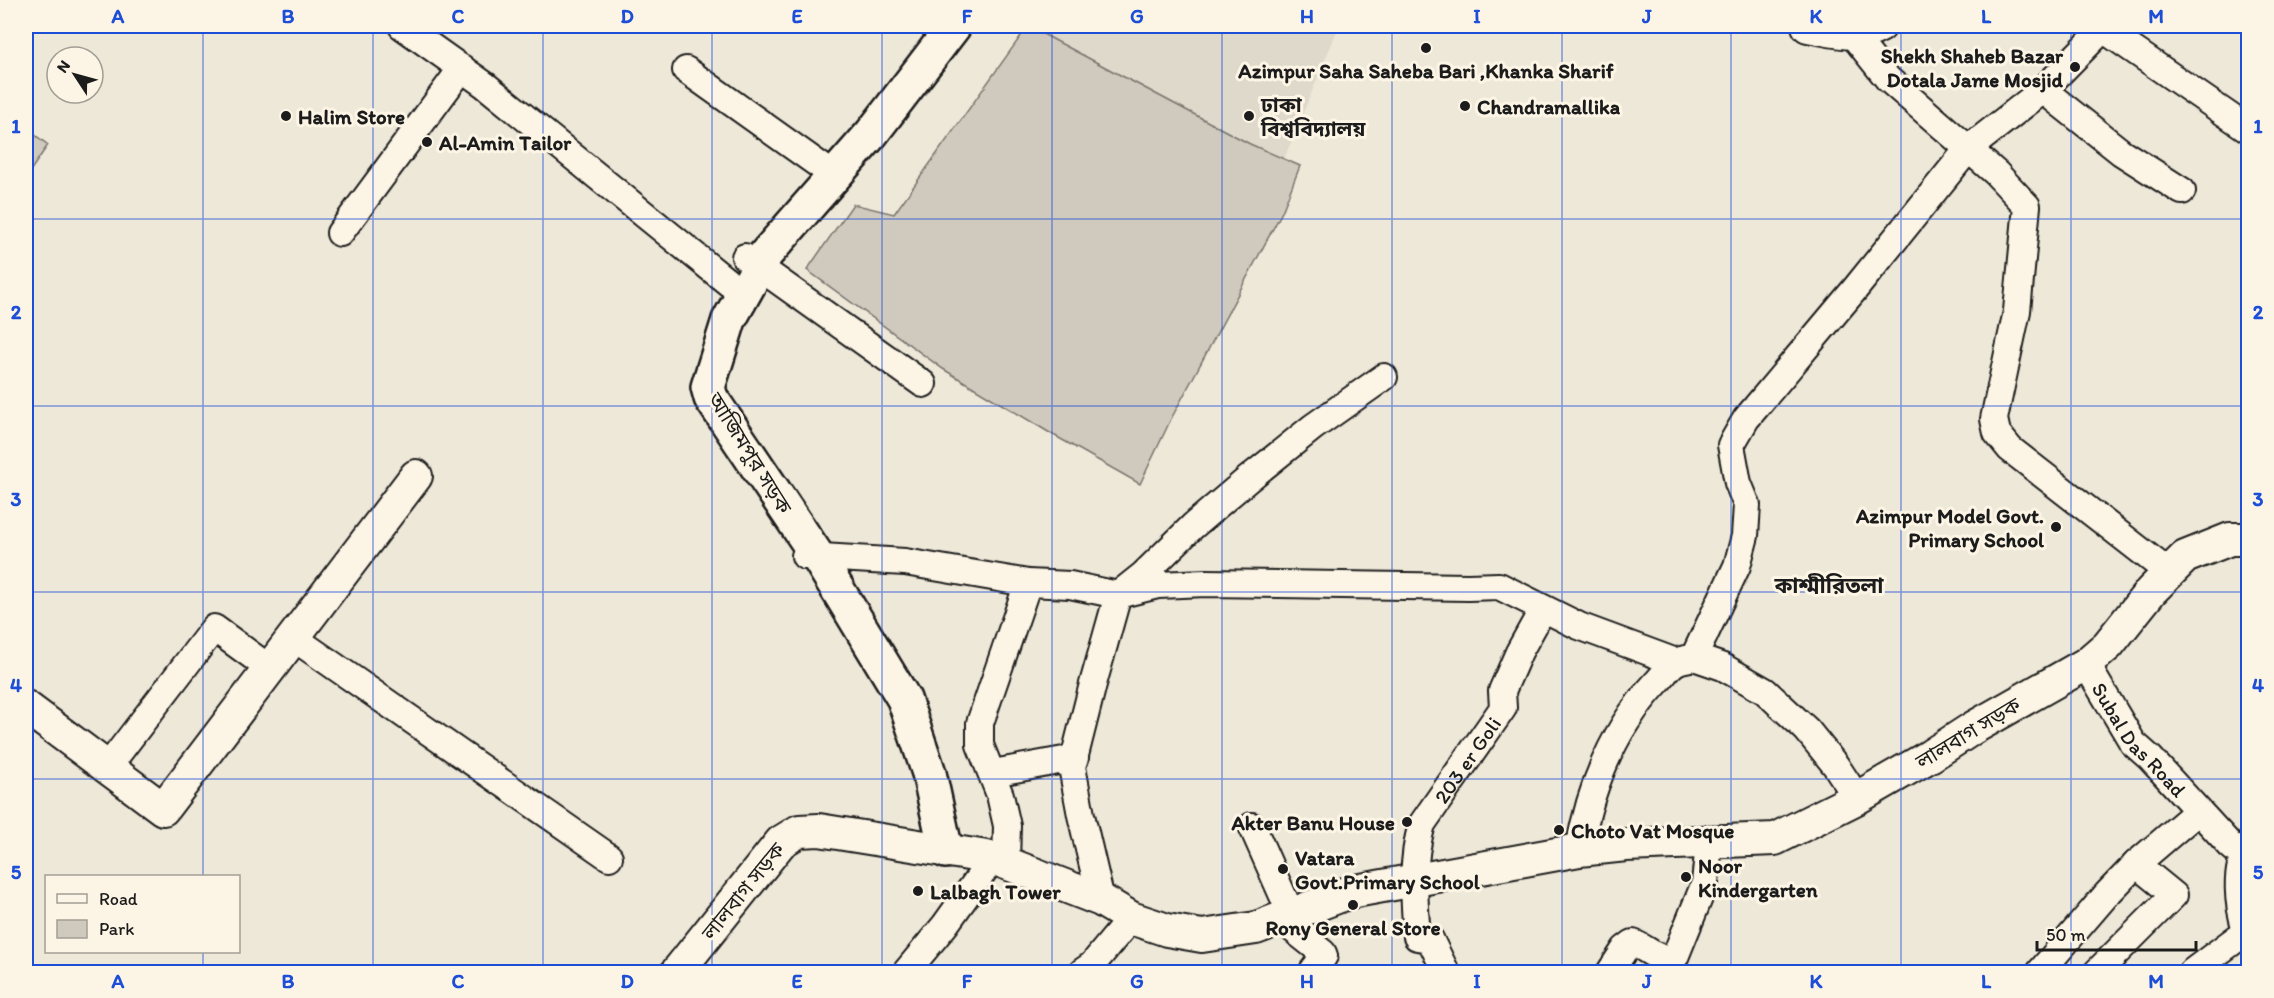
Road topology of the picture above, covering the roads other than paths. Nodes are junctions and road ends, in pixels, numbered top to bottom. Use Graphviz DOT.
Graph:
graph roads {
  1 [pos="402,26"];
  2 [pos="937,26"];
  3 [pos="954,26"];
  4 [pos="1808,26"];
  5 [pos="1866,30"];
  6 [pos="462,68"];
  7 [pos="686,70"];
  8 [pos="2043,90"];
  9 [pos="2248,129"];
  10 [pos="1968,149"];
  11 [pos="822,167"];
  12 [pos="2182,191"];
  13 [pos="340,233"];
  14 [pos="745,269"];
  15 [pos="1384,377"];
  16 [pos="923,384"];
  17 [pos="416,476"];
  18 [pos="2248,539"];
  19 [pos="809,556"];
  20 [pos="2168,572"];
  21 [pos="1028,583"];
  22 [pos="1118,595"];
  23 [pos="1543,609"];
  24 [pos="294,638"];
  25 [pos="1685,660"];
  26 [pos="2086,664"];
  27 [pos="269,668"];
  28 [pos="26,706"];
  29 [pos="1075,758"];
  30 [pos="107,768"];
  31 [pos="993,773"];
  32 [pos="1857,798"];
  33 [pos="2198,811"];
  34 [pos="1252,826"];
  35 [pos="1709,843"];
  36 [pos="937,850"];
  37 [pos="1579,850"];
  38 [pos="2246,852"];
  39 [pos="609,857"];
  40 [pos="1000,860"];
  41 [pos="2136,864"];
  42 [pos="1413,882"];
  43 [pos="1101,900"];
  44 [pos="1291,914"];
  45 [pos="1131,918"];
  46 [pos="2247,930"];
  47 [pos="677,972"];
  48 [pos="906,972"];
  49 [pos="1082,972"];
  50 [pos="1312,972"];
  51 [pos="1446,972"];
  52 [pos="1610,972"];
  53 [pos="2040,972"];
  54 [pos="2097,972"];
  55 [pos="2192,972"];
  1 -- 6 [label="street"];
  2 -- 11 [label="main road, আজিমপুর সড়ক"];
  3 -- 14 [label="main road, আজিমপুর সড়ক"];
  4 -- 5 [label="street"];
  5 -- 10 [label="street"];
  6 -- 13 [label="street"];
  6 -- 14 [label="street"];
  7 -- 11 [label="street"];
  8 -- 9 [label="street"];
  8 -- 10 [label="street"];
  8 -- 12 [label="street"];
  10 -- 20 [label="street"];
  10 -- 25 [label="street"];
  11 -- 14 [label="main road, আজিমপুর সড়ক"];
  14 -- 16 [label="street"];
  14 -- 19 [label="main road, আজিমপুর সড়ক"];
  15 -- 22 [label="street"];
  17 -- 24 [label="street"];
  18 -- 20 [label="street, লালবাগ সড়ক"];
  19 -- 21 [label="street"];
  19 -- 36 [label="main road, আজিমপুর সড়ক"];
  20 -- 26 [label="street, লালবাগ সড়ক"];
  21 -- 22 [label="street"];
  21 -- 31 [label="street"];
  22 -- 23 [label="street"];
  22 -- 29 [label="street"];
  23 -- 25 [label="street"];
  23 -- 42 [label="street, 203 er Goli"];
  24 -- 27 [label="street"];
  24 -- 39 [label="street"];
  25 -- 32 [label="street"];
  25 -- 37 [label="street"];
  26 -- 32 [label="street, লালবাগ সড়ক"];
  26 -- 33 [label="street, Subal Das Road"];
  27 -- 30 [label="street"];
  27 -- 30 [label="street"];
  28 -- 30 [label="street"];
  29 -- 31 [label="street"];
  29 -- 43 [label="street"];
  31 -- 40 [label="street"];
  32 -- 35 [label="street, লালবাগ সড়ক"];
  33 -- 38 [label="street, Subal Das Road"];
  33 -- 41 [label="street, Subal Das Road"];
  34 -- 44 [label="street"];
  35 -- 37 [label="street, লালবাগ সড়ক"];
  35 -- 52 [label="street"];
  36 -- 40 [label="street, লালবাগ সড়ক"];
  36 -- 47 [label="street, লালবাগ সড়ক"];
  37 -- 42 [label="street, লালবাগ সড়ক"];
  38 -- 46 [label="street, Subal Das Road"];
  40 -- 43 [label="street, লালবাগ সড়ক"];
  40 -- 48 [label="street"];
  41 -- 53 [label="street, Subal Das Road"];
  41 -- 54 [label="street"];
  42 -- 44 [label="street, লালবাগ সড়ক"];
  42 -- 51 [label="street, 203 er Goli"];
  43 -- 45 [label="street, লালবাগ সড়ক"];
  44 -- 45 [label="street, লালবাগ সড়ক"];
  44 -- 50 [label="street"];
  45 -- 49 [label="street"];
  46 -- 55 [label="street, Subal Das Road"];
}
